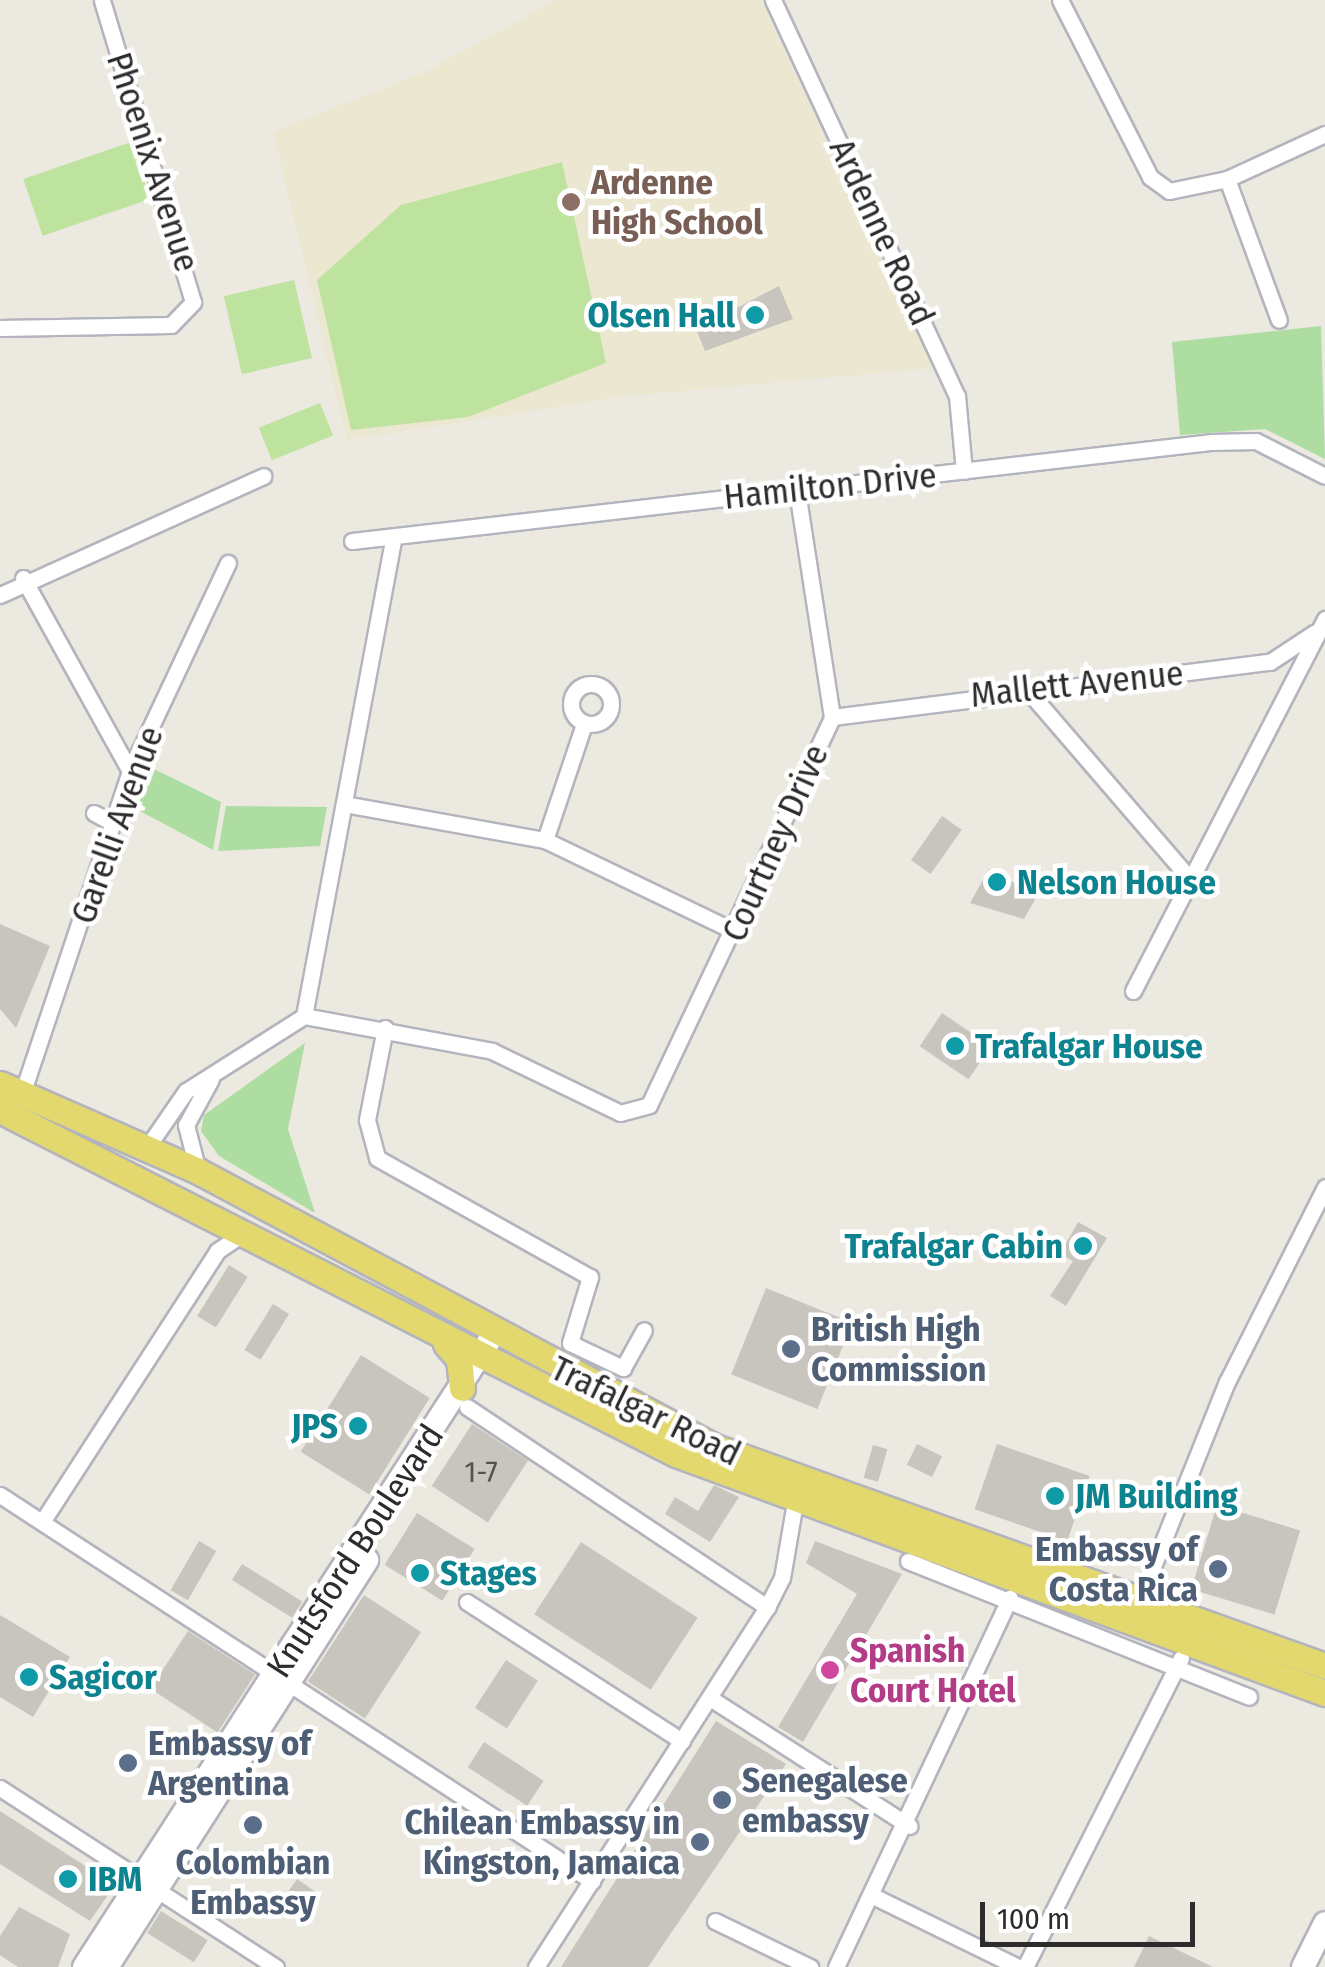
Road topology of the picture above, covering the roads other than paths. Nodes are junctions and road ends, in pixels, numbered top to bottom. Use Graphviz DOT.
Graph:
graph roads {
  1 [pos="102,0"];
  2 [pos="773,0"];
  3 [pos="1060,0"];
  4 [pos="1325,134"];
  5 [pos="1227,178"];
  6 [pos="1279,320"];
  7 [pos="0,328"];
  8 [pos="964,471"];
  9 [pos="263,476"];
  10 [pos="1325,476"];
  11 [pos="798,490"];
  12 [pos="394,537"];
  13 [pos="352,541"];
  14 [pos="228,563"];
  15 [pos="23,578"];
  16 [pos="0,594"];
  17 [pos="1325,619"];
  18 [pos="1314,632"];
  19 [pos="1030,693"];
  20 [pos="832,716"];
  21 [pos="584,724"];
  22 [pos="130,771"];
  23 [pos="344,804"];
  24 [pos="94,813"];
  25 [pos="113,823"];
  26 [pos="545,840"];
  27 [pos="1188,877"];
  28 [pos="736,932"];
  29 [pos="1133,991"];
  30 [pos="304,1016"];
  31 [pos="385,1028"];
  32 [pos="219,1068"];
  33 [pos="11,1089"];
  34 [pos="0,1110"];
  35 [pos="148,1146"];
  36 [pos="198,1170"];
  37 [pos="151,1179"];
  38 [pos="1325,1187"];
  39 [pos="251,1234"];
  40 [pos="644,1330"];
  41 [pos="432,1333"];
  42 [pos="499,1338"];
  43 [pos="485,1364"];
  44 [pos="521,1382"];
  45 [pos="468,1396"];
  46 [pos="0,1495"];
  47 [pos="795,1502"];
  48 [pos="42,1522"];
  49 [pos="908,1561"];
  50 [pos="1010,1598"];
  51 [pos="1140,1599"];
  52 [pos="467,1602"];
  53 [pos="767,1607"];
  54 [pos="1184,1652"];
  55 [pos="1325,1666"];
  56 [pos="282,1675"];
  57 [pos="1325,1693"];
  58 [pos="1249,1696"];
  59 [pos="710,1698"];
  60 [pos="682,1741"];
  61 [pos="0,1788"];
  62 [pos="909,1826"];
  63 [pos="592,1881"];
  64 [pos="150,1885"];
  65 [pos="873,1896"];
  66 [pos="715,1922"];
  67 [pos="1325,1923"];
  68 [pos="1309,1965"];
  69 [pos="84,1967"];
  70 [pos="107,1967"];
  71 [pos="276,1967"];
  72 [pos="536,1967"];
  73 [pos="810,1967"];
  74 [pos="836,1967"];
  75 [pos="1021,1967"];
  1 -- 7 [label="street, Phoenix Avenue"];
  2 -- 8 [label="street, Ardenne Road"];
  3 -- 5 [label="street"];
  4 -- 5 [label="street"];
  5 -- 6 [label="street"];
  8 -- 10 [label="street, Hamilton Drive"];
  8 -- 11 [label="street, Hamilton Drive"];
  9 -- 15 [label="street"];
  11 -- 12 [label="street, Hamilton Drive"];
  11 -- 20 [label="street, Courtney Drive"];
  12 -- 13 [label="street, Hamilton Drive"];
  12 -- 23 [label="street"];
  14 -- 22 [label="street, Garelli Avenue"];
  15 -- 16 [label="street"];
  15 -- 22 [label="street"];
  17 -- 18 [label="street"];
  18 -- 19 [label="street, Mallett Avenue"];
  18 -- 27 [label="street"];
  19 -- 20 [label="street, Mallett Avenue"];
  19 -- 27 [label="street"];
  20 -- 28 [label="street, Courtney Drive"];
  21 -- 26 [label="street"];
  22 -- 25 [label="street, Garelli Avenue"];
  23 -- 26 [label="street"];
  23 -- 30 [label="street"];
  24 -- 25 [label="street"];
  25 -- 33 [label="street, Garelli Avenue"];
  26 -- 28 [label="street"];
  27 -- 29 [label="street"];
  28 -- 31 [label="street, Courtney Drive"];
  30 -- 31 [label="street"];
  30 -- 32 [label="street"];
  31 -- 40 [label="street"];
  32 -- 35 [label="street"];
  32 -- 36 [label="street"];
  33 -- 35 [label="main road, Trafalgar Road"];
  34 -- 37 [label="main road, Trafalgar Road"];
  35 -- 36 [label="main road, Trafalgar Road"];
  35 -- 37 [label="main road"];
  36 -- 42 [label="main road, Trafalgar Road"];
  37 -- 39 [label="main road, Trafalgar Road"];
  38 -- 51 [label="street"];
  39 -- 41 [label="main road, Trafalgar Road"];
  39 -- 48 [label="street"];
  41 -- 43 [label="main road, Trafalgar Road"];
  41 -- 45 [label="main road"];
  42 -- 43 [label="main road, Knutsford Boulevard"];
  42 -- 51 [label="main road, Trafalgar Road"];
  43 -- 44 [label="main road, Trafalgar Road"];
  43 -- 45 [label="main road, Knutsford Boulevard"];
  44 -- 45 [label="main road"];
  44 -- 47 [label="main road, Trafalgar Road"];
  45 -- 53 [label="street"];
  45 -- 56 [label="main road, Knutsford Boulevard"];
  46 -- 48 [label="street"];
  47 -- 53 [label="street"];
  47 -- 54 [label="main road, Trafalgar Road"];
  48 -- 56 [label="street"];
  49 -- 50 [label="street"];
  50 -- 54 [label="street"];
  50 -- 62 [label="street"];
  51 -- 55 [label="main road, Trafalgar Road"];
  52 -- 60 [label="street"];
  53 -- 59 [label="street"];
  54 -- 57 [label="main road"];
  54 -- 58 [label="street"];
  54 -- 75 [label="street"];
  56 -- 63 [label="street"];
  56 -- 64 [label="main road, Knutsford Boulevard"];
  59 -- 60 [label="street"];
  59 -- 62 [label="street"];
  60 -- 63 [label="street"];
  61 -- 64 [label="street"];
  62 -- 65 [label="street"];
  63 -- 72 [label="street"];
  64 -- 69 [label="main road, Knutsford Boulevard"];
  64 -- 70 [label="main road, Knutsford Boulevard"];
  64 -- 71 [label="street"];
  65 -- 74 [label="street"];
  65 -- 75 [label="street"];
  66 -- 73 [label="street"];
  67 -- 68 [label="main road"];
}
